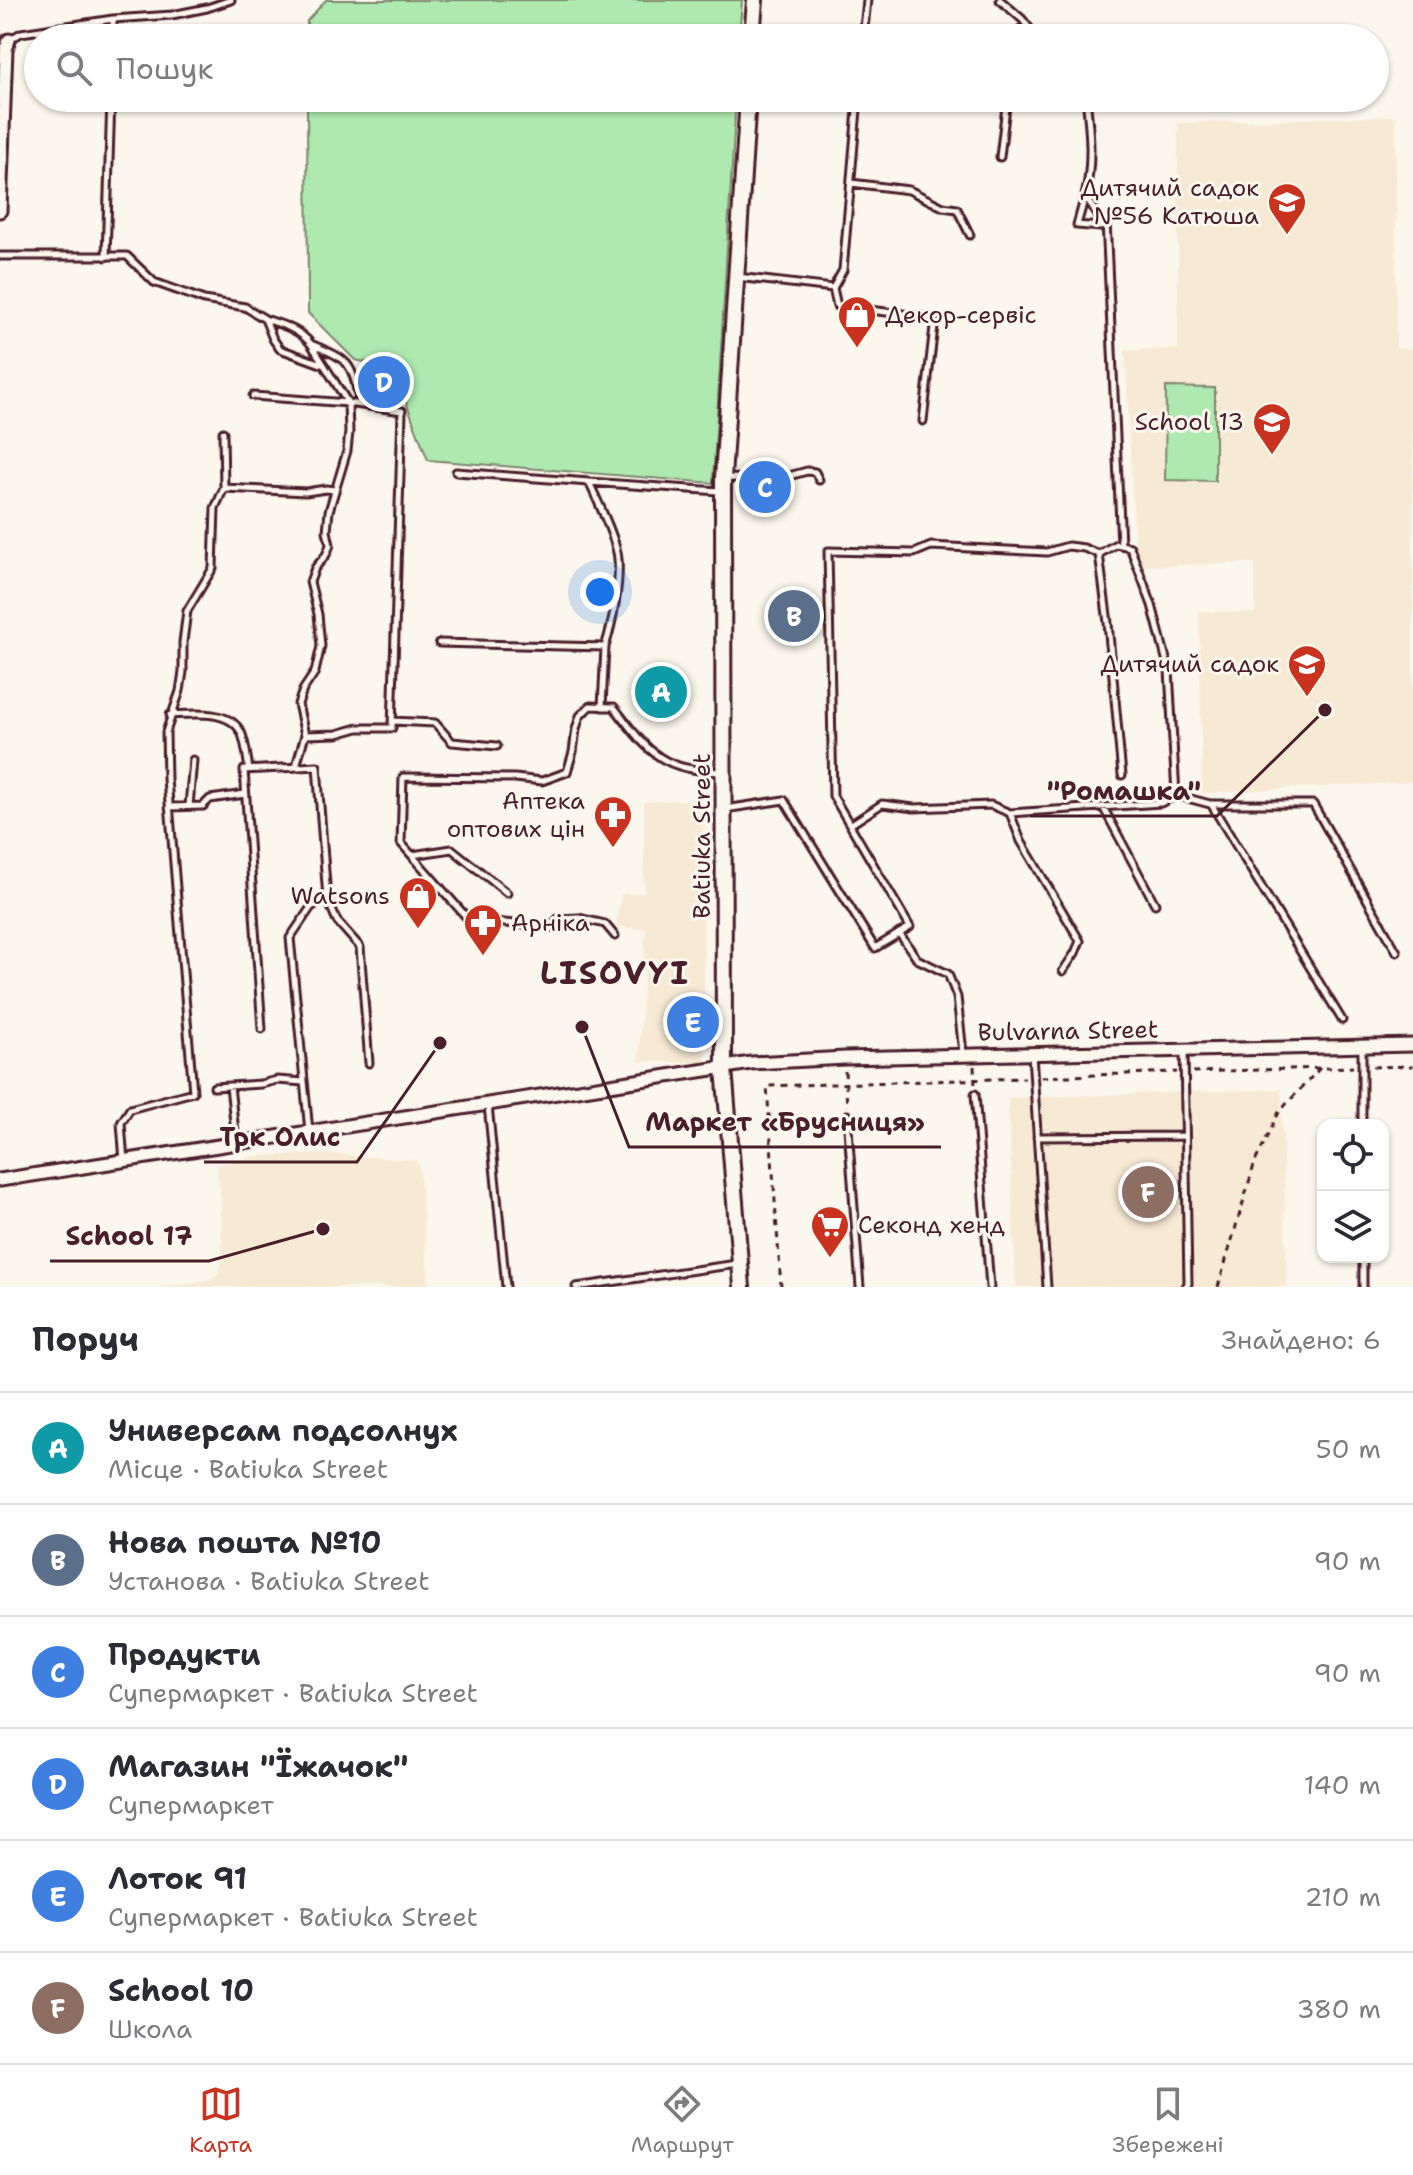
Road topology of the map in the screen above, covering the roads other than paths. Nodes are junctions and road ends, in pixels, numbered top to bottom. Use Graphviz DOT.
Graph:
graph roads {
  1 [pos="231,0"];
  2 [pos="755,0"];
  3 [pos="867,0"];
  4 [pos="1000,0"];
  5 [pos="113,19"];
  6 [pos="80,24"];
  7 [pos="113,24"];
  8 [pos="753,24"];
  9 [pos="864,24"];
  10 [pos="1026,24"];
  11 [pos="24,33"];
  12 [pos="9,40"];
  13 [pos="111,112"];
  14 [pos="747,112"];
  15 [pos="857,112"];
  16 [pos="1005,112"];
  17 [pos="1087,112"];
  18 [pos="1000,157"];
  19 [pos="851,183"];
  20 [pos="1085,196"];
  21 [pos="0,211"];
  22 [pos="1106,220"];
  23 [pos="970,235"];
  24 [pos="0,256"];
  25 [pos="106,257"];
  26 [pos="736,277"];
  27 [pos="833,288"];
  28 [pos="265,319"];
  29 [pos="311,344"];
  30 [pos="324,365"];
  31 [pos="253,396"];
  32 [pos="348,403"];
  33 [pos="360,404"];
  34 [pos="923,421"];
  35 [pos="223,432"];
  36 [pos="456,472"];
  37 [pos="819,480"];
  38 [pos="589,482"];
  39 [pos="723,484"];
  40 [pos="224,488"];
  41 [pos="334,490"];
  42 [pos="1121,545"];
  43 [pos="1099,554"];
  44 [pos="439,643"];
  45 [pos="605,647"];
  46 [pos="602,707"];
  47 [pos="170,715"];
  48 [pos="392,721"];
  49 [pos="305,735"];
  50 [pos="497,746"];
  51 [pos="193,760"];
  52 [pos="296,766"];
  53 [pos="249,770"];
  54 [pos="724,772"];
  55 [pos="1122,775"];
  56 [pos="245,794"];
  57 [pos="1176,795"];
  58 [pos="1210,804"];
  59 [pos="189,806"];
  60 [pos="169,807"];
  61 [pos="1103,807"];
  62 [pos="724,809"];
  63 [pos="1010,813"];
  64 [pos="850,825"];
  65 [pos="411,855"];
  66 [pos="507,893"];
  67 [pos="327,898"];
  68 [pos="1155,904"];
  69 [pos="551,927"];
  70 [pos="562,928"];
  71 [pos="899,933"];
  72 [pos="615,936"];
  73 [pos="1397,952"];
  74 [pos="1063,971"];
  75 [pos="1342,1020"];
  76 [pos="262,1029"];
  77 [pos="1413,1045"];
  78 [pos="1362,1046"];
  79 [pos="1184,1050"];
  80 [pos="1032,1054"];
  81 [pos="968,1056"];
  82 [pos="369,1063"];
  83 [pos="724,1068"];
  84 [pos="304,1082"];
  85 [pos="230,1086"];
  86 [pos="214,1087"];
  87 [pos="975,1094"];
  88 [pos="488,1105"];
  89 [pos="847,1115"];
  90 [pos="1362,1119"];
  91 [pos="309,1132"];
  92 [pos="1185,1136"];
  93 [pos="1037,1137"];
  94 [pos="236,1143"];
  95 [pos="124,1161"];
  96 [pos="0,1180"];
  97 [pos="740,1263"];
  98 [pos="1363,1263"];
  99 [pos="506,1287"];
  100 [pos="576,1287"];
  101 [pos="742,1287"];
  102 [pos="860,1287"];
  103 [pos="990,1287"];
  104 [pos="1047,1287"];
  105 [pos="1185,1287"];
  106 [pos="1363,1287"];
  1 -- 5 [label="lane"];
  2 -- 8 [label="street"];
  3 -- 9 [label="lane"];
  4 -- 10 [label="lane"];
  5 -- 6 [label="lane"];
  5 -- 7 [label="lane"];
  11 -- 12 [label="lane"];
  12 -- 21 [label="street"];
  13 -- 25 [label="lane"];
  14 -- 26 [label="street, Batiuka Street"];
  15 -- 19 [label="lane"];
  16 -- 18 [label="lane"];
  17 -- 20 [label="lane"];
  19 -- 23 [label="lane"];
  19 -- 27 [label="lane"];
  20 -- 22 [label="lane"];
  20 -- 22 [label="lane"];
  22 -- 42 [label="lane"];
  24 -- 25 [label="lane"];
  25 -- 28 [label="lane"];
  26 -- 27 [label="lane"];
  26 -- 39 [label="street, Batiuka Street"];
  27 -- 34 [label="lane"];
  28 -- 29 [label="lane"];
  28 -- 30 [label="lane"];
  29 -- 30 [label="lane"];
  29 -- 33 [label="lane"];
  30 -- 32 [label="lane"];
  31 -- 32 [label="lane"];
  32 -- 33 [label="lane"];
  32 -- 41 [label="lane"];
  33 -- 48 [label="lane"];
  35 -- 40 [label="lane"];
  36 -- 38 [label="lane"];
  37 -- 39 [label="lane"];
  38 -- 39 [label="lane"];
  38 -- 45 [label="lane"];
  39 -- 54 [label="street, Batiuka Street"];
  40 -- 41 [label="lane"];
  40 -- 47 [label="lane"];
  41 -- 49 [label="lane"];
  42 -- 43 [label="lane"];
  42 -- 57 [label="lane"];
  43 -- 55 [label="lane"];
  43 -- 64 [label="lane"];
  44 -- 45 [label="lane"];
  45 -- 46 [label="lane"];
  46 -- 54 [label="lane"];
  46 -- 65 [label="lane"];
  47 -- 53 [label="lane"];
  47 -- 60 [label="lane"];
  48 -- 49 [label="lane"];
  48 -- 50 [label="lane"];
  49 -- 52 [label="lane"];
  51 -- 59 [label="lane"];
  52 -- 53 [label="lane"];
  52 -- 67 [label="lane"];
  53 -- 56 [label="lane"];
  54 -- 62 [label="street, Batiuka Street"];
  56 -- 59 [label="lane"];
  56 -- 76 [label="lane"];
  57 -- 58 [label="lane"];
  57 -- 61 [label="lane"];
  58 -- 73 [label="lane"];
  58 -- 75 [label="lane"];
  59 -- 60 [label="lane"];
  60 -- 95 [label="lane"];
  61 -- 63 [label="lane"];
  61 -- 68 [label="lane"];
  62 -- 71 [label="lane"];
  62 -- 83 [label="street, Batiuka Street"];
  63 -- 64 [label="lane"];
  63 -- 74 [label="lane"];
  64 -- 71 [label="lane"];
  65 -- 66 [label="lane"];
  65 -- 69 [label="lane"];
  67 -- 82 [label="lane"];
  67 -- 84 [label="lane"];
  69 -- 70 [label="lane"];
  69 -- 72 [label="lane"];
  71 -- 81 [label="lane"];
  77 -- 78 [label="street, Bulvarna Street"];
  78 -- 79 [label="street, Bulvarna Street"];
  78 -- 90 [label="lane"];
  79 -- 80 [label="street, Bulvarna Street"];
  79 -- 92 [label="lane"];
  80 -- 81 [label="street, Bulvarna Street"];
  80 -- 93 [label="lane"];
  81 -- 83 [label="street, Bulvarna Street"];
  83 -- 88 [label="street, Bulvarna Street"];
  83 -- 97 [label="street, Batiuka Street"];
  84 -- 85 [label="lane"];
  84 -- 91 [label="lane"];
  85 -- 86 [label="lane"];
  85 -- 94 [label="lane"];
  87 -- 103 [label="lane"];
  88 -- 91 [label="street, Bulvarna Street"];
  88 -- 99 [label="lane"];
  89 -- 102 [label="lane"];
  91 -- 94 [label="street, Bulvarna Street"];
  92 -- 93 [label="lane"];
  92 -- 105 [label="lane"];
  93 -- 104 [label="lane"];
  94 -- 95 [label="street, Bulvarna Street"];
  95 -- 96 [label="street, Bulvarna Street"];
  97 -- 100 [label="lane"];
  97 -- 101 [label="street, Batiuka Street"];
  98 -- 106 [label="lane"];
}
